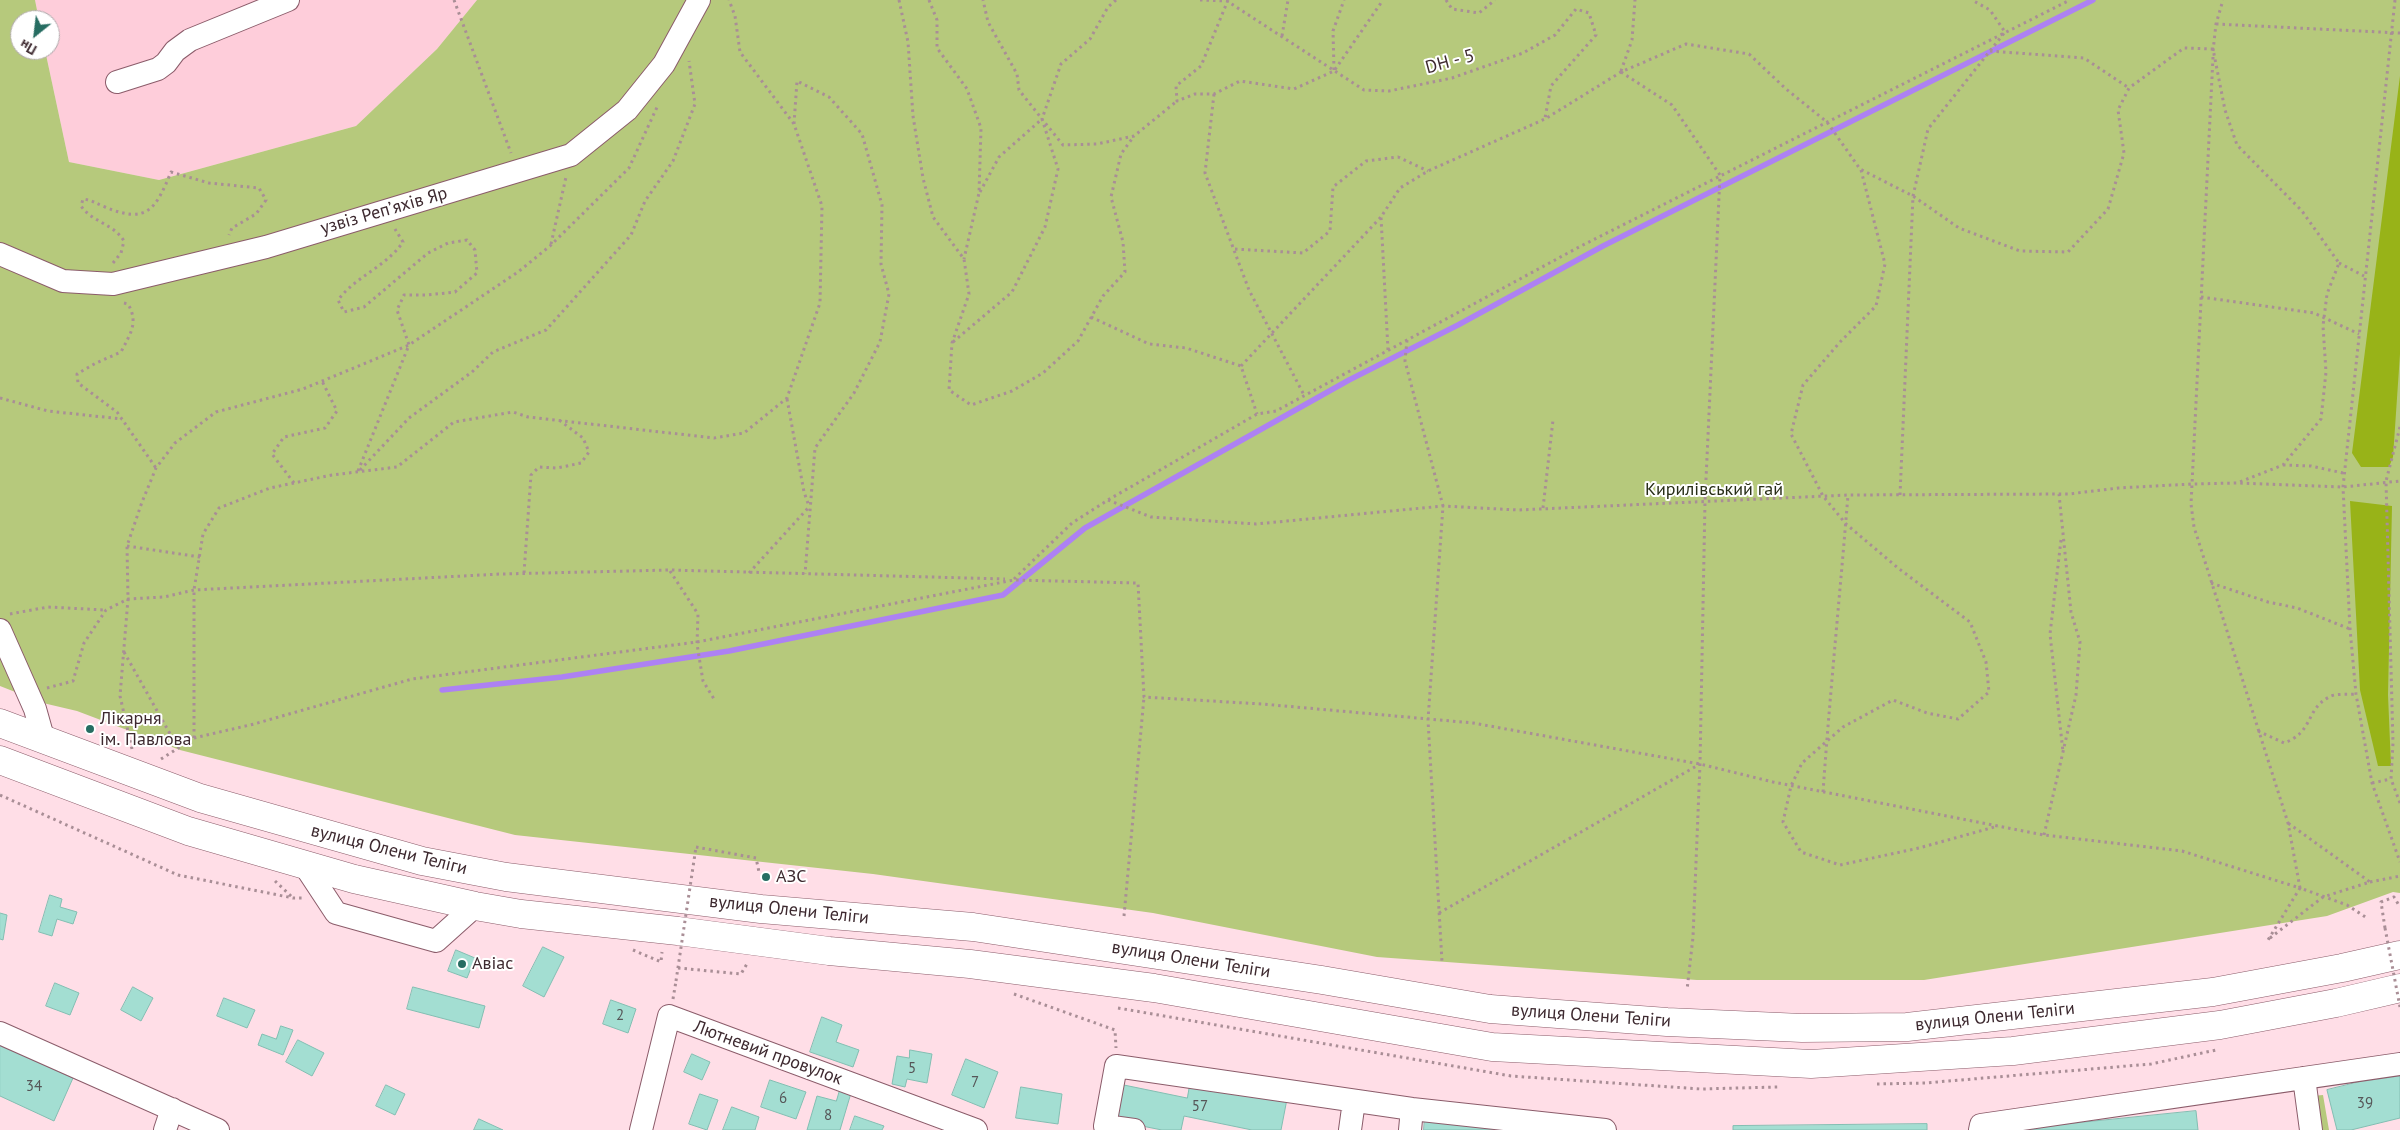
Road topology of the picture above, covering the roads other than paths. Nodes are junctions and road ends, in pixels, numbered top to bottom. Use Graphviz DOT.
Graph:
graph roads {
  1 [pos="288,0"];
  2 [pos="699,0"];
  3 [pos="117,82"];
  4 [pos="0,254"];
  5 [pos="0,630"];
  6 [pos="0,723"];
  7 [pos="44,741"];
  8 [pos="0,760"];
  9 [pos="305,866"];
  10 [pos="475,906"];
  11 [pos="2400,955"];
  12 [pos="2400,988"];
  13 [pos="0,1033"];
  14 [pos="2400,1064"];
  15 [pos="2304,1078"];
  16 [pos="1354,1101"];
  17 [pos="172,1109"];
  18 [pos="1411,1120"];
  19 [pos="165,1130"];
  20 [pos="218,1130"];
  21 [pos="641,1130"];
  22 [pos="976,1130"];
  23 [pos="1134,1130"];
  24 [pos="1350,1130"];
  25 [pos="1605,1130"];
  26 [pos="1980,1130"];
  27 [pos="2311,1130"];
  1 -- 3 [label="street"];
  2 -- 4 [label="street, узвіз Репʼяхів Яр"];
  5 -- 7 [label="street"];
  6 -- 7 [label="main road, вулиця Олени Теліги"];
  7 -- 11 [label="main road, вулиця Олени Теліги"];
  8 -- 9 [label="main road, вулиця Олени Теліги"];
  9 -- 10 [label="main road, вулиця Олени Теліги"];
  9 -- 10 [label="street"];
  10 -- 12 [label="main road, вулиця Олени Теліги"];
  13 -- 17 [label="street"];
  14 -- 15 [label="street"];
  15 -- 26 [label="street"];
  15 -- 27 [label="street"];
  16 -- 18 [label="street"];
  16 -- 23 [label="street"];
  16 -- 24 [label="street"];
  17 -- 19 [label="street"];
  17 -- 20 [label="street"];
  18 -- 25 [label="street"];
  21 -- 22 [label="street, Лютневий провулок"];
}
